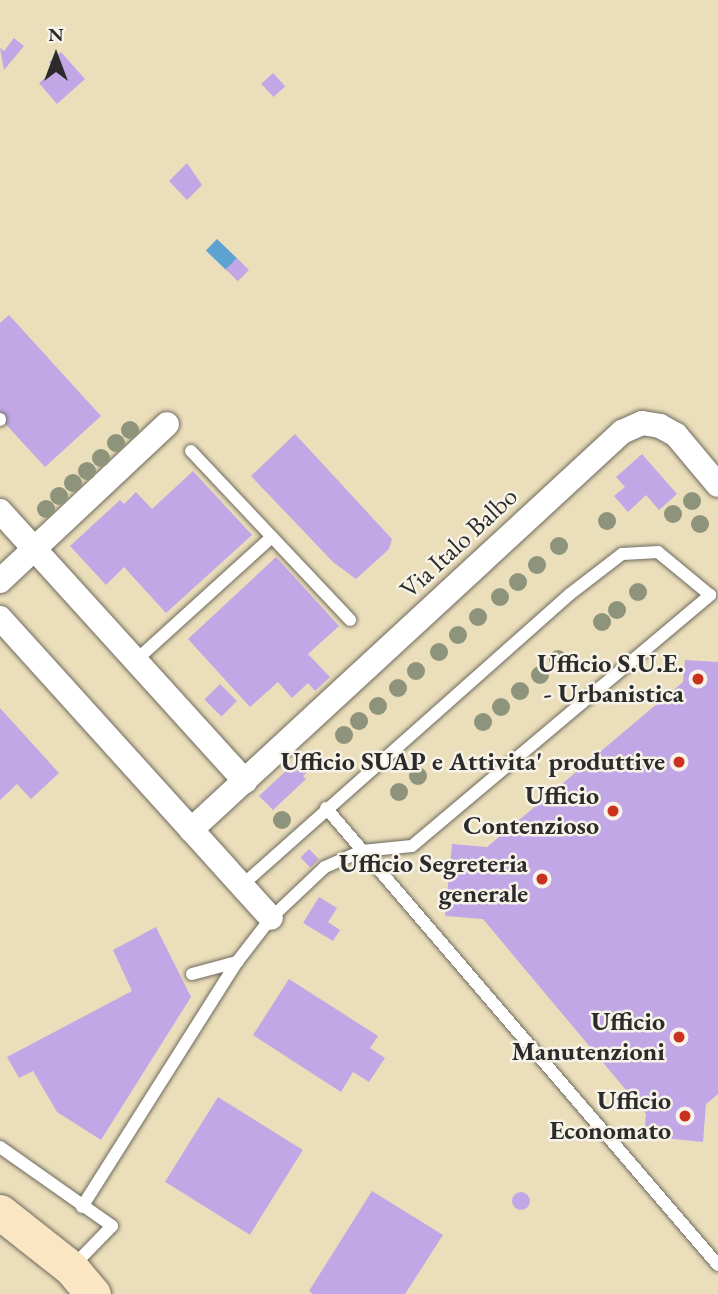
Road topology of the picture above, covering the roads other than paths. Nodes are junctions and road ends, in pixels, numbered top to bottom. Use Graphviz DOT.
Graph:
graph roads {
  1 [pos="167,424"];
  2 [pos="191,451"];
  3 [pos="718,485"];
  4 [pos="0,511"];
  5 [pos="272,537"];
  6 [pos="34,549"];
  7 [pos="0,581"];
  8 [pos="714,598"];
  9 [pos="0,618"];
  10 [pos="350,620"];
  11 [pos="134,662"];
  12 [pos="245,781"];
  13 [pos="326,808"];
  14 [pos="191,830"];
  15 [pos="362,851"];
  16 [pos="241,886"];
  17 [pos="271,918"];
  18 [pos="237,962"];
  19 [pos="192,974"];
  20 [pos="0,1147"];
  21 [pos="82,1207"];
  22 [pos="0,1212"];
  23 [pos="718,1265"];
  24 [pos="82,1281"];
  1 -- 6 [label="street"];
  2 -- 5 [label="lane"];
  3 -- 12 [label="street, Via Italo Balbo"];
  4 -- 6 [label="street"];
  5 -- 10 [label="lane"];
  5 -- 11 [label="lane"];
  6 -- 7 [label="street"];
  6 -- 11 [label="street"];
  8 -- 13 [label="lane"];
  8 -- 15 [label="lane"];
  9 -- 14 [label="street"];
  11 -- 12 [label="street"];
  12 -- 14 [label="street, Via Italo Balbo"];
  13 -- 15 [label="lane"];
  13 -- 16 [label="lane"];
  14 -- 16 [label="street"];
  15 -- 17 [label="lane"];
  15 -- 23 [label="lane"];
  16 -- 17 [label="street"];
  17 -- 18 [label="lane"];
  18 -- 19 [label="lane"];
  18 -- 21 [label="lane"];
  20 -- 21 [label="lane"];
  21 -- 24 [label="lane"];
  22 -- 24 [label="main road"];
}
